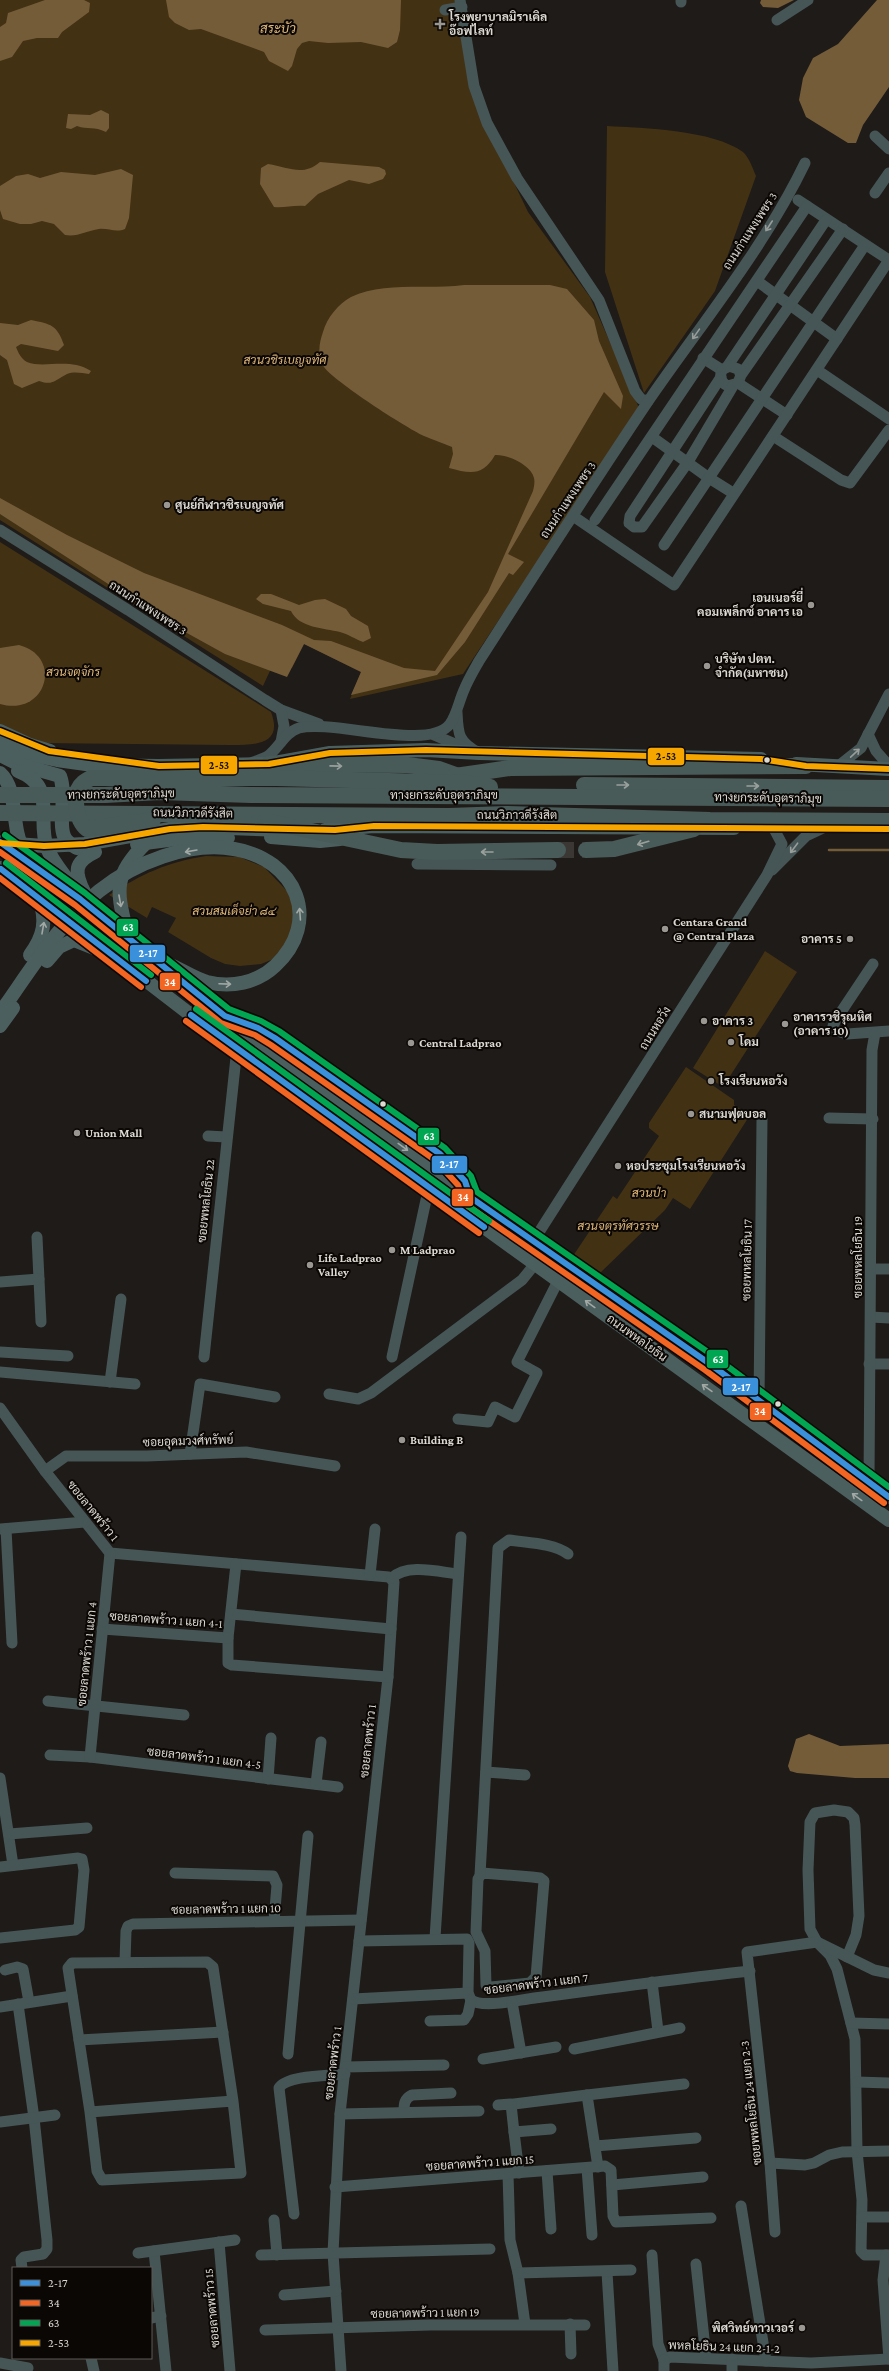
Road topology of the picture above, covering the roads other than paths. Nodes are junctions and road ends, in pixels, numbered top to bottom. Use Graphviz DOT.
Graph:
graph roads {
  1 [pos="808,0"];
  2 [pos="461,4"];
  3 [pos="445,10"];
  4 [pos="777,20"];
  5 [pos="876,136"];
  6 [pos="889,149"];
  7 [pos="805,163"];
  8 [pos="889,173"];
  9 [pos="875,192"];
  10 [pos="799,200"];
  11 [pos="826,220"];
  12 [pos="843,230"];
  13 [pos="865,245"];
  14 [pos="889,260"];
  15 [pos="757,281"];
  16 [pos="775,294"];
  17 [pos="791,306"];
  18 [pos="815,321"];
  19 [pos="837,339"];
  20 [pos="703,358"];
  21 [pos="817,370"];
  22 [pos="723,371"];
  23 [pos="737,381"];
  24 [pos="764,399"];
  25 [pos="648,401"];
  26 [pos="787,415"];
  27 [pos="889,419"];
  28 [pos="889,430"];
  29 [pos="773,436"];
  30 [pos="652,437"];
  31 [pos="672,452"];
  32 [pos="688,462"];
  33 [pos="709,478"];
  34 [pos="733,493"];
  35 [pos="573,516"];
  36 [pos="595,520"];
  37 [pos="0,530"];
  38 [pos="664,545"];
  39 [pos="889,694"];
  40 [pos="281,710"];
  41 [pos="457,711"];
  42 [pos="329,728"];
  43 [pos="0,731"];
  44 [pos="868,734"];
  45 [pos="434,735"];
  46 [pos="280,742"];
  47 [pos="0,744"];
  48 [pos="479,753"];
  49 [pos="0,755"];
  50 [pos="0,762"];
  51 [pos="224,765"];
  52 [pos="247,765"];
  53 [pos="159,766"];
  54 [pos="806,766"];
  55 [pos="837,767"];
  56 [pos="889,768"];
  57 [pos="92,771"];
  58 [pos="272,771"];
  59 [pos="0,773"];
  60 [pos="37,774"];
  61 [pos="889,780"];
  62 [pos="0,787"];
  63 [pos="490,787"];
  64 [pos="889,788"];
  65 [pos="64,790"];
  66 [pos="160,792"];
  67 [pos="0,795"];
  68 [pos="889,799"];
  69 [pos="0,804"];
  70 [pos="889,810"];
  71 [pos="0,814"];
  72 [pos="625,816"];
  73 [pos="889,821"];
  74 [pos="374,826"];
  75 [pos="409,826"];
  76 [pos="470,826"];
  77 [pos="774,827"];
  78 [pos="825,827"];
  79 [pos="694,828"];
  80 [pos="889,828"];
  81 [pos="335,830"];
  82 [pos="285,837"];
  83 [pos="0,843"];
  84 [pos="146,843"];
  85 [pos="558,850"];
  86 [pos="586,850"];
  87 [pos="95,852"];
  88 [pos="32,864"];
  89 [pos="417,864"];
  90 [pos="550,865"];
  91 [pos="0,868"];
  92 [pos="6,875"];
  93 [pos="767,875"];
  94 [pos="39,898"];
  95 [pos="80,899"];
  96 [pos="98,914"];
  97 [pos="128,938"];
  98 [pos="31,953"];
  99 [pos="113,956"];
  100 [pos="150,956"];
  101 [pos="873,964"];
  102 [pos="44,965"];
  103 [pos="0,996"];
  104 [pos="0,1013"];
  105 [pos="0,1026"];
  106 [pos="889,1031"];
  107 [pos="875,1033"];
  108 [pos="237,1048"];
  109 [pos="829,1118"];
  110 [pos="873,1118"];
  111 [pos="762,1119"];
  112 [pos="208,1136"];
  113 [pos="226,1137"];
  114 [pos="432,1189"];
  115 [pos="37,1237"];
  116 [pos="534,1240"];
  117 [pos="535,1264"];
  118 [pos="871,1269"];
  119 [pos="889,1269"];
  120 [pos="39,1279"];
  121 [pos="558,1281"];
  122 [pos="0,1282"];
  123 [pos="121,1299"];
  124 [pos="871,1317"];
  125 [pos="889,1318"];
  126 [pos="41,1322"];
  127 [pos="0,1352"];
  128 [pos="68,1356"];
  129 [pos="204,1357"];
  130 [pos="392,1357"];
  131 [pos="870,1364"];
  132 [pos="889,1364"];
  133 [pos="0,1372"];
  134 [pos="110,1382"];
  135 [pos="135,1384"];
  136 [pos="740,1387"];
  137 [pos="329,1394"];
  138 [pos="275,1397"];
  139 [pos="728,1402"];
  140 [pos="759,1402"];
  141 [pos="0,1408"];
  142 [pos="458,1419"];
  143 [pos="794,1428"];
  144 [pos="783,1442"];
  145 [pos="190,1454"];
  146 [pos="335,1466"];
  147 [pos="45,1471"];
  148 [pos="869,1482"];
  149 [pos="889,1497"];
  150 [pos="889,1520"];
  151 [pos="85,1522"];
  152 [pos="3,1529"];
  153 [pos="375,1529"];
  154 [pos="461,1537"];
  155 [pos="110,1553"];
  156 [pos="568,1554"];
  157 [pos="236,1564"];
  158 [pos="458,1574"];
  159 [pos="370,1575"];
  160 [pos="392,1578"];
  161 [pos="231,1614"];
  162 [pos="102,1629"];
  163 [pos="391,1629"];
  164 [pos="228,1638"];
  165 [pos="12,1643"];
  166 [pos="388,1677"];
  167 [pos="48,1701"];
  168 [pos="94,1706"];
  169 [pos="184,1715"];
  170 [pos="271,1738"];
  171 [pos="321,1742"];
  172 [pos="50,1755"];
  173 [pos="90,1757"];
  174 [pos="486,1772"];
  175 [pos="525,1775"];
  176 [pos="0,1778"];
  177 [pos="268,1779"];
  178 [pos="316,1784"];
  179 [pos="338,1787"];
  180 [pos="87,1828"];
  181 [pos="8,1834"];
  182 [pos="308,1836"];
  183 [pos="13,1865"];
  184 [pos="0,1867"];
  185 [pos="175,1873"];
  186 [pos="480,1875"];
  187 [pos="361,1920"];
  188 [pos="274,1921"];
  189 [pos="299,1921"];
  190 [pos="0,1938"];
  191 [pos="435,1938"];
  192 [pos="359,1941"];
  193 [pos="817,1942"];
  194 [pos="847,1957"];
  195 [pos="125,1962"];
  196 [pos="5,1970"];
  197 [pos="750,1971"];
  198 [pos="889,1973"];
  199 [pos="652,1982"];
  200 [pos="519,1984"];
  201 [pos="72,1996"];
  202 [pos="470,1997"];
  203 [pos="353,1999"];
  204 [pos="517,2001"];
  205 [pos="30,2002"];
  206 [pos="18,2004"];
  207 [pos="0,2007"];
  208 [pos="430,2021"];
  209 [pos="851,2024"];
  210 [pos="889,2024"];
  211 [pos="680,2028"];
  212 [pos="658,2031"];
  213 [pos="223,2032"];
  214 [pos="79,2040"];
  215 [pos="556,2047"];
  216 [pos="574,2048"];
  217 [pos="521,2053"];
  218 [pos="288,2054"];
  219 [pos="483,2059"];
  220 [pos="444,2065"];
  221 [pos="345,2071"];
  222 [pos="857,2082"];
  223 [pos="889,2082"];
  224 [pos="684,2084"];
  225 [pos="451,2093"];
  226 [pos="587,2095"];
  227 [pos="233,2101"];
  228 [pos="514,2104"];
  229 [pos="498,2105"];
  230 [pos="479,2111"];
  231 [pos="90,2112"];
  232 [pos="404,2112"];
  233 [pos="340,2114"];
  234 [pos="55,2116"];
  235 [pos="34,2118"];
  236 [pos="0,2122"];
  237 [pos="551,2129"];
  238 [pos="514,2132"];
  239 [pos="696,2138"];
  240 [pos="595,2146"];
  241 [pos="857,2151"];
  242 [pos="889,2151"];
  243 [pos="770,2163"];
  244 [pos="598,2167"];
  245 [pos="586,2168"];
  246 [pos="547,2171"];
  247 [pos="513,2173"];
  248 [pos="703,2177"];
  249 [pos="612,2185"];
  250 [pos="335,2187"];
  251 [pos="741,2206"];
  252 [pos="294,2214"];
  253 [pos="862,2217"];
  254 [pos="889,2217"];
  255 [pos="711,2218"];
  256 [pos="274,2220"];
  257 [pos="551,2229"];
  258 [pos="775,2232"];
  259 [pos="592,2234"];
  260 [pos="235,2240"];
  261 [pos="219,2242"];
  262 [pos="490,2249"];
  263 [pos="154,2251"];
  264 [pos="138,2253"];
  265 [pos="333,2253"];
  266 [pos="888,2254"];
  267 [pos="261,2255"];
  268 [pos="277,2255"];
  269 [pos="652,2255"];
  270 [pos="696,2264"];
  271 [pos="22,2267"];
  272 [pos="631,2270"];
  273 [pos="607,2272"];
  274 [pos="518,2273"];
  275 [pos="336,2291"];
  276 [pos="284,2294"];
  277 [pos="888,2316"];
  278 [pos="156,2317"];
  279 [pos="525,2324"];
  280 [pos="570,2324"];
  281 [pos="585,2324"];
  282 [pos="338,2328"];
  283 [pos="265,2330"];
  284 [pos="571,2354"];
  285 [pos="706,2357"];
  286 [pos="91,2359"];
  287 [pos="732,2359"];
  288 [pos="889,2359"];
  289 [pos="664,2360"];
  290 [pos="766,2361"];
  291 [pos="0,2363"];
  292 [pos="28,2368"];
  293 [pos="94,2371"];
  294 [pos="166,2371"];
  295 [pos="230,2371"];
  296 [pos="341,2371"];
  297 [pos="613,2371"];
  298 [pos="664,2371"];
  299 [pos="732,2371"];
  1 -- 4 [label="street"];
  2 -- 3 [label="street"];
  2 -- 25 [label="street"];
  5 -- 6 [label="street"];
  7 -- 10 [label="street"];
  8 -- 9 [label="street"];
  10 -- 11 [label="street"];
  10 -- 15 [label="street"];
  10 -- 25 [label="street, ถนนกำแพงเพชร 3, one-way"];
  11 -- 12 [label="street"];
  11 -- 16 [label="street"];
  12 -- 13 [label="street"];
  12 -- 17 [label="street"];
  13 -- 14 [label="street"];
  13 -- 18 [label="street"];
  14 -- 19 [label="street"];
  15 -- 16 [label="street"];
  15 -- 20 [label="street"];
  16 -- 17 [label="street"];
  16 -- 22 [label="street"];
  17 -- 18 [label="street"];
  17 -- 23 [label="street"];
  18 -- 19 [label="street"];
  18 -- 24 [label="street"];
  19 -- 21 [label="street"];
  20 -- 22 [label="street"];
  20 -- 30 [label="street"];
  21 -- 26 [label="street"];
  21 -- 27 [label="street"];
  22 -- 23 [label="street"];
  22 -- 23 [label="street"];
  22 -- 31 [label="street"];
  23 -- 24 [label="street"];
  23 -- 32 [label="street"];
  24 -- 26 [label="street"];
  24 -- 33 [label="street"];
  25 -- 35 [label="street, ถนนกำแพงเพชร 3"];
  26 -- 29 [label="street"];
  28 -- 29 [label="street"];
  29 -- 34 [label="street"];
  30 -- 31 [label="street"];
  30 -- 36 [label="street"];
  31 -- 32 [label="street"];
  31 -- 32 [label="street"];
  32 -- 33 [label="street"];
  33 -- 34 [label="street"];
  33 -- 38 [label="street"];
  34 -- 35 [label="street"];
  35 -- 41 [label="street, ถนนกำแพงเพชร 3"];
  37 -- 40 [label="street, ถนนกำแพงเพชร 3"];
  39 -- 44 [label="street"];
  40 -- 42 [label="street, ถนนกำแพงเพชร 3"];
  40 -- 46 [label="street"];
  41 -- 45 [label="street, ถนนกำแพงเพชร 3"];
  41 -- 48 [label="street"];
  42 -- 45 [label="street, ถนนกำแพงเพชร 3"];
  42 -- 46 [label="street, ถนนกำแพงเพชร 3"];
  43 -- 53 [label="main road"];
  55 -- 44 [label="street, one-way"];
  44 -- 56 [label="street"];
  45 -- 48 [label="street"];
  46 -- 52 [label="street, ถนนกำแพงเพชร 3"];
  47 -- 57 [label="main road"];
  48 -- 54 [label="main road"];
  48 -- 58 [label="main road"];
  49 -- 60 [label="main road"];
  50 -- 60 [label="main road"];
  51 -- 52 [label="main road"];
  51 -- 53 [label="main road"];
  51 -- 58 [label="highway"];
  52 -- 58 [label="main road"];
  53 -- 57 [label="main road"];
  54 -- 55 [label="main road"];
  54 -- 66 [label="highway"];
  55 -- 56 [label="main road"];
  57 -- 58 [label="highway"];
  57 -- 65 [label="main road"];
  57 -- 74 [label="highway"];
  58 -- 61 [label="highway, one-way"];
  58 -- 63 [label="highway"];
  59 -- 88 [label="main road"];
  60 -- 65 [label="main road"];
  60 -- 95 [label="main road"];
  62 -- 63 [label="highway"];
  63 -- 64 [label="highway, one-way"];
  65 -- 87 [label="main road"];
  66 -- 67 [label="highway, ทางยกระดับอุตราภิมุข"];
  66 -- 68 [label="highway, ทางยกระดับอุตราภิมุข"];
  69 -- 70 [label="highway, ทางยกระดับอุตราภิมุข"];
  71 -- 72 [label="highway, ถนนวิภาวดีรังสิต"];
  85 -- 71 [label="highway, one-way"];
  72 -- 73 [label="highway, ถนนวิภาวดีรังสิต"];
  72 -- 76 [label="highway"];
  74 -- 75 [label="main road, ถนนวิภาวดีรังสิต"];
  74 -- 81 [label="main road, ถนนวิภาวดีรังสิต"];
  75 -- 76 [label="main road, ถนนวิภาวดีรังสิต"];
  75 -- 82 [label="main road"];
  76 -- 79 [label="main road, ถนนวิภาวดีรังสิต"];
  77 -- 78 [label="main road, ถนนวิภาวดีรังสิต"];
  77 -- 79 [label="main road, ถนนวิภาวดีรังสิต"];
  77 -- 93 [label="street, ถนนหอวัง"];
  78 -- 80 [label="main road, ถนนวิภาวดีรังสิต"];
  78 -- 93 [label="street, one-way"];
  79 -- 86 [label="highway, one-way"];
  81 -- 82 [label="main road"];
  81 -- 83 [label="main road, ถนนวิภาวดีรังสิต"];
  82 -- 84 [label="main road"];
  83 -- 88 [label="main road, ถนนพหลโยธิน"];
  84 -- 87 [label="main road"];
  84 -- 97 [label="main road, one-way"];
  87 -- 96 [label="main road"];
  88 -- 95 [label="main road, ถนนพหลโยธิน"];
  89 -- 90 [label="street"];
  91 -- 92 [label="main road, ถนนพหลโยธิน"];
  92 -- 94 [label="main road, ถนนพหลโยธิน"];
  93 -- 116 [label="street, ถนนหอวัง"];
  98 -- 94 [label="main road, one-way"];
  94 -- 99 [label="main road, ถนนพหลโยธิน"];
  95 -- 96 [label="main road, ถนนพหลโยธิน"];
  96 -- 97 [label="main road, ถนนพหลโยธิน"];
  97 -- 100 [label="main road, ถนนพหลโยธิน"];
  98 -- 102 [label="main road"];
  98 -- 103 [label="main road"];
  99 -- 102 [label="main road"];
  99 -- 108 [label="main road, ถนนพหลโยธิน"];
  100 -- 104 [label="main road, one-way"];
  100 -- 116 [label="main road, ถนนพหลโยธิน, one-way"];
  101 -- 107 [label="street"];
  102 -- 105 [label="main road"];
  106 -- 107 [label="street"];
  107 -- 110 [label="street, ซอยพหลโยธิน 19"];
  108 -- 113 [label="street, ซอยพหลโยธิน 22"];
  108 -- 114 [label="main road, ถนนพหลโยธิน"];
  109 -- 110 [label="street"];
  110 -- 118 [label="street, ซอยพหลโยธิน 19"];
  111 -- 140 [label="street, ซอยพหลโยธิน 17"];
  112 -- 113 [label="street"];
  113 -- 129 [label="street, ซอยพหลโยธิน 22"];
  114 -- 117 [label="main road, ถนนพหลโยธิน"];
  114 -- 130 [label="street"];
  115 -- 120 [label="street"];
  116 -- 136 [label="main road, ถนนพหลโยธิน"];
  117 -- 121 [label="main road, ถนนพหลโยธิน"];
  117 -- 137 [label="street"];
  118 -- 119 [label="street"];
  118 -- 124 [label="street, ซอยพหลโยธิน 19"];
  120 -- 122 [label="street"];
  120 -- 126 [label="street"];
  139 -- 121 [label="main road, ถนนพหลโยธิน, one-way"];
  121 -- 142 [label="street"];
  123 -- 134 [label="street"];
  124 -- 125 [label="street"];
  124 -- 131 [label="street, ซอยพหลโยธิน 19"];
  127 -- 128 [label="street"];
  131 -- 132 [label="street"];
  131 -- 148 [label="street, ซอยพหลโยธิน 19"];
  133 -- 134 [label="street"];
  134 -- 135 [label="street"];
  136 -- 139 [label="main road"];
  136 -- 140 [label="main road, ถนนพหลโยธิน"];
  138 -- 145 [label="street"];
  139 -- 144 [label="main road, ถนนพหลโยธิน"];
  140 -- 143 [label="main road, ถนนพหลโยธิน"];
  141 -- 147 [label="street, ซอยลาดพร้าว 1"];
  143 -- 144 [label="main road"];
  143 -- 148 [label="main road, ถนนพหลโยธิน"];
  150 -- 144 [label="main road, ถนนพหลโยธิน, one-way"];
  145 -- 146 [label="street, ซอยอุดมวงศ์ทรัพย์"];
  145 -- 147 [label="street, ซอยอุดมวงศ์ทรัพย์"];
  147 -- 151 [label="street, ซอยลาดพร้าว 1"];
  148 -- 149 [label="main road, ถนนพหลโยธิน"];
  151 -- 152 [label="street"];
  151 -- 155 [label="street, ซอยลาดพร้าว 1"];
  152 -- 165 [label="street"];
  153 -- 159 [label="street"];
  154 -- 158 [label="street"];
  155 -- 157 [label="street, ซอยลาดพร้าว 1"];
  155 -- 162 [label="street, ซอยลาดพร้าว 1 แยก 4"];
  156 -- 174 [label="street"];
  157 -- 159 [label="street, ซอยลาดพร้าว 1"];
  157 -- 161 [label="street"];
  158 -- 160 [label="street"];
  158 -- 191 [label="street"];
  159 -- 160 [label="street, ซอยลาดพร้าว 1"];
  160 -- 163 [label="street, ซอยลาดพร้าว 1"];
  161 -- 163 [label="street"];
  161 -- 164 [label="street"];
  162 -- 164 [label="street, ซอยลาดพร้าว 1 แยก 4-1"];
  162 -- 168 [label="street, ซอยลาดพร้าว 1 แยก 4"];
  163 -- 166 [label="street, ซอยลาดพร้าว 1"];
  164 -- 166 [label="street"];
  166 -- 187 [label="street, ซอยลาดพร้าว 1"];
  167 -- 168 [label="street"];
  168 -- 169 [label="street"];
  168 -- 173 [label="street, ซอยลาดพร้าว 1 แยก 4"];
  170 -- 177 [label="street"];
  171 -- 178 [label="street"];
  172 -- 173 [label="street, ซอยลาดพร้าว 1 แยก 4-5"];
  173 -- 177 [label="street, ซอยลาดพร้าว 1 แยก 4-5"];
  174 -- 175 [label="street"];
  174 -- 186 [label="street"];
  176 -- 181 [label="street"];
  177 -- 178 [label="street, ซอยลาดพร้าว 1 แยก 4-5"];
  178 -- 179 [label="street, ซอยลาดพร้าว 1 แยก 4-5"];
  180 -- 181 [label="street"];
  181 -- 183 [label="street"];
  182 -- 189 [label="street"];
  183 -- 184 [label="street"];
  183 -- 190 [label="street"];
  185 -- 188 [label="street"];
  186 -- 200 [label="street"];
  186 -- 200 [label="street"];
  187 -- 189 [label="street, ซอยลาดพร้าว 1 แยก 10"];
  187 -- 192 [label="street, ซอยลาดพร้าว 1"];
  188 -- 189 [label="street, ซอยลาดพร้าว 1 แยก 10"];
  188 -- 195 [label="street, ซอยลาดพร้าว 1 แยก 10"];
  189 -- 218 [label="street"];
  191 -- 192 [label="street, ซอยลาดพร้าว 1 แยก 7"];
  191 -- 202 [label="street, ซอยลาดพร้าว 1 แยก 7"];
  192 -- 203 [label="street, ซอยลาดพร้าว 1"];
  193 -- 194 [label="street"];
  193 -- 194 [label="street"];
  193 -- 197 [label="street, ซอยพหลโยธิน 24 แยก 2-3"];
  193 -- 209 [label="street"];
  194 -- 198 [label="street"];
  195 -- 201 [label="street"];
  195 -- 213 [label="street"];
  196 -- 205 [label="street"];
  197 -- 199 [label="street, ซอยลาดพร้าว 1 แยก 7"];
  197 -- 243 [label="street, ซอยพหลโยธิน 24 แยก 2-3"];
  199 -- 204 [label="street, ซอยลาดพร้าว 1 แยก 7"];
  199 -- 212 [label="street"];
  200 -- 204 [label="street"];
  201 -- 205 [label="street"];
  201 -- 214 [label="street"];
  202 -- 203 [label="street"];
  202 -- 204 [label="street, ซอยลาดพร้าว 1 แยก 7"];
  202 -- 208 [label="street"];
  203 -- 221 [label="street, ซอยลาดพร้าว 1"];
  204 -- 217 [label="street"];
  205 -- 206 [label="street"];
  206 -- 207 [label="street"];
  206 -- 235 [label="street"];
  209 -- 210 [label="street"];
  209 -- 222 [label="street"];
  211 -- 212 [label="street"];
  212 -- 216 [label="street"];
  213 -- 214 [label="street"];
  213 -- 227 [label="street"];
  214 -- 231 [label="street"];
  215 -- 217 [label="street"];
  217 -- 219 [label="street"];
  220 -- 221 [label="street"];
  221 -- 233 [label="street, ซอยลาดพร้าว 1"];
  221 -- 252 [label="street"];
  222 -- 223 [label="street"];
  222 -- 241 [label="street"];
  224 -- 226 [label="street"];
  225 -- 232 [label="street"];
  226 -- 228 [label="street"];
  226 -- 240 [label="street"];
  227 -- 231 [label="street"];
  227 -- 231 [label="street"];
  229 -- 238 [label="street"];
  230 -- 232 [label="street"];
  232 -- 233 [label="street"];
  233 -- 250 [label="street, ซอยลาดพร้าว 1"];
  234 -- 235 [label="street"];
  235 -- 236 [label="street"];
  235 -- 271 [label="street"];
  237 -- 238 [label="street"];
  238 -- 247 [label="street"];
  239 -- 240 [label="street"];
  240 -- 244 [label="street"];
  241 -- 242 [label="street"];
  241 -- 243 [label="street"];
  241 -- 253 [label="street"];
  243 -- 258 [label="street, ซอยพหลโยธิน 24 แยก 2-3"];
  244 -- 245 [label="street, ซอยลาดพร้าว 1 แยก 15"];
  244 -- 249 [label="street"];
  245 -- 246 [label="street, ซอยลาดพร้าว 1 แยก 15"];
  245 -- 259 [label="street"];
  246 -- 247 [label="street, ซอยลาดพร้าว 1 แยก 15"];
  246 -- 257 [label="street"];
  247 -- 250 [label="street, ซอยลาดพร้าว 1 แยก 15"];
  247 -- 274 [label="street"];
  248 -- 249 [label="street"];
  249 -- 255 [label="street"];
  250 -- 265 [label="street, ซอยลาดพร้าว 1"];
  251 -- 290 [label="street"];
  253 -- 254 [label="street"];
  253 -- 266 [label="street"];
  256 -- 268 [label="street"];
  260 -- 261 [label="street"];
  261 -- 263 [label="street"];
  261 -- 295 [label="street, ซอยลาดพร้าว 15"];
  262 -- 265 [label="street"];
  263 -- 264 [label="street"];
  263 -- 278 [label="street"];
  265 -- 268 [label="street"];
  265 -- 275 [label="street, ซอยลาดพร้าว 1"];
  266 -- 277 [label="street"];
  267 -- 268 [label="street"];
  269 -- 289 [label="street, พหลโยธิน 24 แยก 2-1-2"];
  270 -- 285 [label="street"];
  272 -- 273 [label="street"];
  273 -- 274 [label="street"];
  273 -- 297 [label="street"];
  274 -- 279 [label="street"];
  275 -- 276 [label="street"];
  275 -- 282 [label="street, ซอยลาดพร้าว 1"];
  277 -- 288 [label="street"];
  278 -- 294 [label="street"];
  279 -- 280 [label="street, ซอยลาดพร้าว 1 แยก 19"];
  279 -- 282 [label="street, ซอยลาดพร้าว 1 แยก 19"];
  280 -- 281 [label="street, ซอยลาดพร้าว 1 แยก 19"];
  280 -- 284 [label="street"];
  282 -- 283 [label="street, ซอยลาดพร้าว 1 แยก 19"];
  282 -- 296 [label="street, ซอยลาดพร้าว 1"];
  285 -- 287 [label="street, พหลโยธิน 24 แยก 2-1-2"];
  285 -- 289 [label="street, พหลโยธิน 24 แยก 2-1-2"];
  286 -- 293 [label="street"];
  287 -- 290 [label="street, พหลโยธิน 24 แยก 2-1-2"];
  287 -- 299 [label="street"];
  288 -- 290 [label="street, พหลโยธิน 24 แยก 2-1-2"];
  289 -- 298 [label="street"];
  291 -- 292 [label="street"];
}
